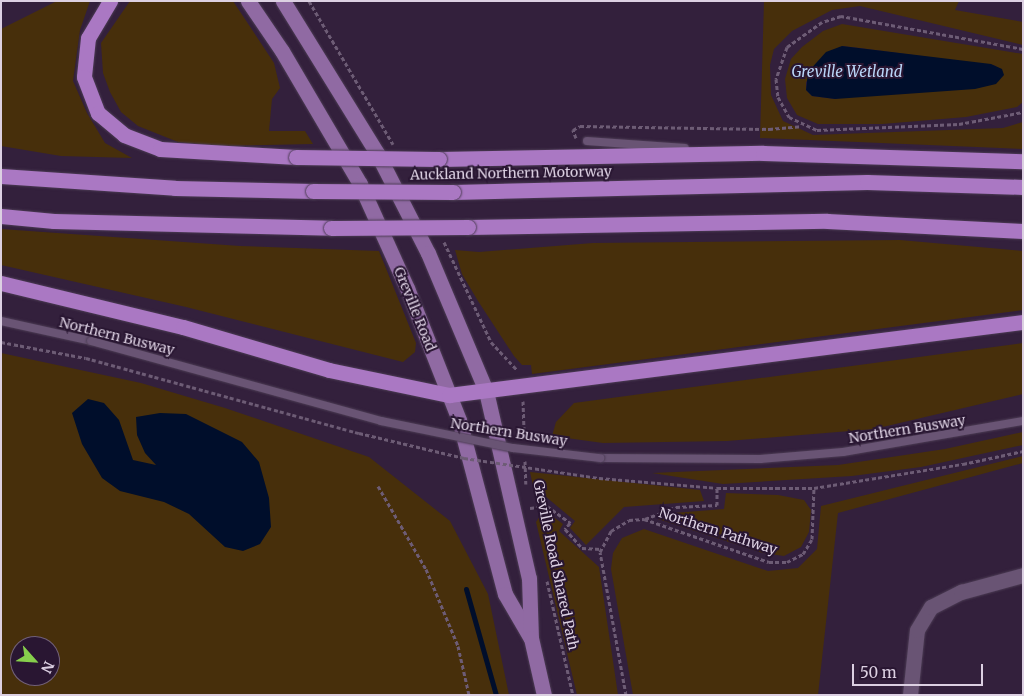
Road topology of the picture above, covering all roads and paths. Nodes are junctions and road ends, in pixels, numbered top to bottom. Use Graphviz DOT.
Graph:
graph roads {
  1 [pos="110,1"];
  2 [pos="248,1"];
  3 [pos="283,1"];
  4 [pos="1023,49"];
  5 [pos="1023,112"];
  6 [pos="802,126"];
  7 [pos="587,141"];
  8 [pos="763,153"];
  9 [pos="1023,160"];
  10 [pos="1,176"];
  11 [pos="1023,187"];
  12 [pos="1,216"];
  13 [pos="1023,231"];
  14 [pos="1,283"];
  15 [pos="1,321"];
  16 [pos="1023,322"];
  17 [pos="1,342"];
  18 [pos="86,358"];
  19 [pos="486,391"];
  20 [pos="448,395"];
  21 [pos="523,408"];
  22 [pos="1023,421"];
  23 [pos="524,445"];
  24 [pos="1023,450"];
  25 [pos="524,454"];
  26 [pos="599,478"];
  27 [pos="378,486"];
  28 [pos="717,488"];
  29 [pos="814,488"];
  30 [pos="527,490"];
  31 [pos="528,499"];
  32 [pos="530,508"];
  33 [pos="532,518"];
  34 [pos="644,519"];
  35 [pos="601,549"];
  36 [pos="545,574"];
  37 [pos="1023,575"];
  38 [pos="531,638"];
  39 [pos="469,695"];
  40 [pos="544,695"];
  41 [pos="572,695"];
  42 [pos="626,695"];
  43 [pos="910,695"];
  1 -- 8 [label="highway, bridge"];
  2 -- 20 [label="main road, Greville Road"];
  3 -- 19 [label="main road, Greville Road"];
  4 -- 6 [label="path"];
  5 -- 6 [label="path"];
  6 -- 7 [label="path"];
  7 -- 8 [label="lane"];
  8 -- 9 [label="highway"];
  10 -- 11 [label="highway, Auckland Northern Motorway, bridge"];
  12 -- 13 [label="highway, bridge"];
  14 -- 20 [label="highway"];
  15 -- 22 [label="lane, Northern Busway, bridge"];
  16 -- 19 [label="highway"];
  17 -- 18 [label="path"];
  19 -- 20 [label="highway"];
  19 -- 38 [label="main road, Greville Road"];
  20 -- 38 [label="main road, Greville Road"];
  21 -- 23 [label="path"];
  24 -- 29 [label="path"];
  25 -- 30 [label="path, Greville Road Shared Path"];
  26 -- 28 [label="path"];
  27 -- 39 [label="path"];
  28 -- 29 [label="path"];
  28 -- 34 [label="path"];
  29 -- 34 [label="path, Northern Pathway"];
  31 -- 32 [label="path, Greville Road Shared Path"];
  32 -- 33 [label="path, Greville Road Shared Path"];
  32 -- 35 [label="path"];
  34 -- 35 [label="path, Northern Pathway"];
  35 -- 42 [label="path"];
  36 -- 41 [label="path, Greville Road Shared Path"];
  37 -- 43 [label="street"];
  38 -- 40 [label="main road, Greville Road"];
}
